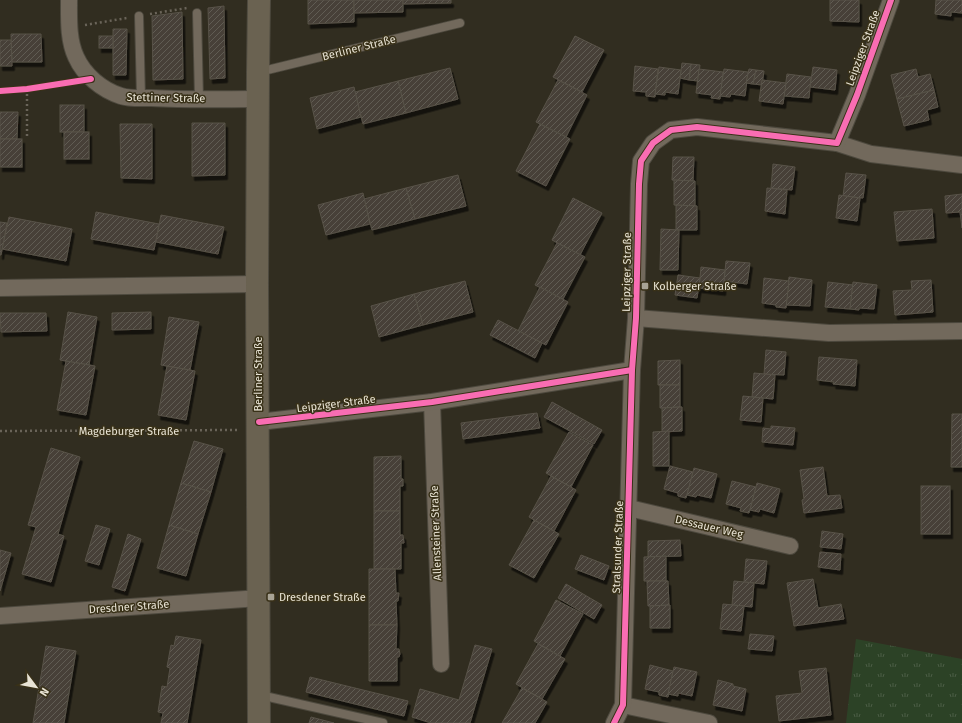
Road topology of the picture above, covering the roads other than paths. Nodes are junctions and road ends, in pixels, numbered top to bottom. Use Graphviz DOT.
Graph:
graph roads {
  1 [pos="69,0"];
  2 [pos="259,0"];
  3 [pos="891,0"];
  4 [pos="197,13"];
  5 [pos="139,16"];
  6 [pos="460,23"];
  7 [pos="258,72"];
  8 [pos="141,98"];
  9 [pos="199,99"];
  10 [pos="258,99"];
  11 [pos="837,143"];
  12 [pos="962,165"];
  13 [pos="257,284"];
  14 [pos="0,288"];
  15 [pos="636,318"];
  16 [pos="962,331"];
  17 [pos="632,370"];
  18 [pos="432,402"];
  19 [pos="259,426"];
  20 [pos="629,508"];
  21 [pos="790,546"];
  22 [pos="259,598"];
  23 [pos="0,616"];
  24 [pos="441,664"];
  25 [pos="259,694"];
  26 [pos="623,705"];
  27 [pos="259,723"];
  28 [pos="383,723"];
  29 [pos="614,723"];
  30 [pos="709,723"];
  1 -- 8 [label="street, Stettiner Straße"];
  2 -- 7 [label="main road, Berliner Straße"];
  3 -- 11 [label="street, Leipziger Straße"];
  4 -- 9 [label="lane"];
  5 -- 8 [label="lane"];
  6 -- 7 [label="lane, Berliner Straße"];
  7 -- 10 [label="main road, Berliner Straße"];
  8 -- 9 [label="street, Stettiner Straße"];
  9 -- 10 [label="street, Stettiner Straße"];
  10 -- 13 [label="main road, Berliner Straße"];
  11 -- 12 [label="street"];
  11 -- 15 [label="street, Leipziger Straße"];
  13 -- 14 [label="street"];
  13 -- 19 [label="main road, Berliner Straße"];
  15 -- 16 [label="street"];
  15 -- 17 [label="street, Leipziger Straße"];
  17 -- 18 [label="street, Leipziger Straße"];
  17 -- 20 [label="street, Stralsunder Straße"];
  18 -- 19 [label="street, Leipziger Straße"];
  18 -- 24 [label="street, Allensteiner Straße"];
  19 -- 22 [label="main road, Berliner Straße"];
  20 -- 21 [label="street, Dessauer Weg"];
  20 -- 26 [label="street, Stralsunder Straße"];
  22 -- 23 [label="street, Dresdner Straße"];
  22 -- 25 [label="main road, Berliner Straße"];
  25 -- 27 [label="main road, Berliner Straße"];
  25 -- 28 [label="lane"];
  26 -- 29 [label="street, Stralsunder Straße"];
  26 -- 30 [label="street"];
}
